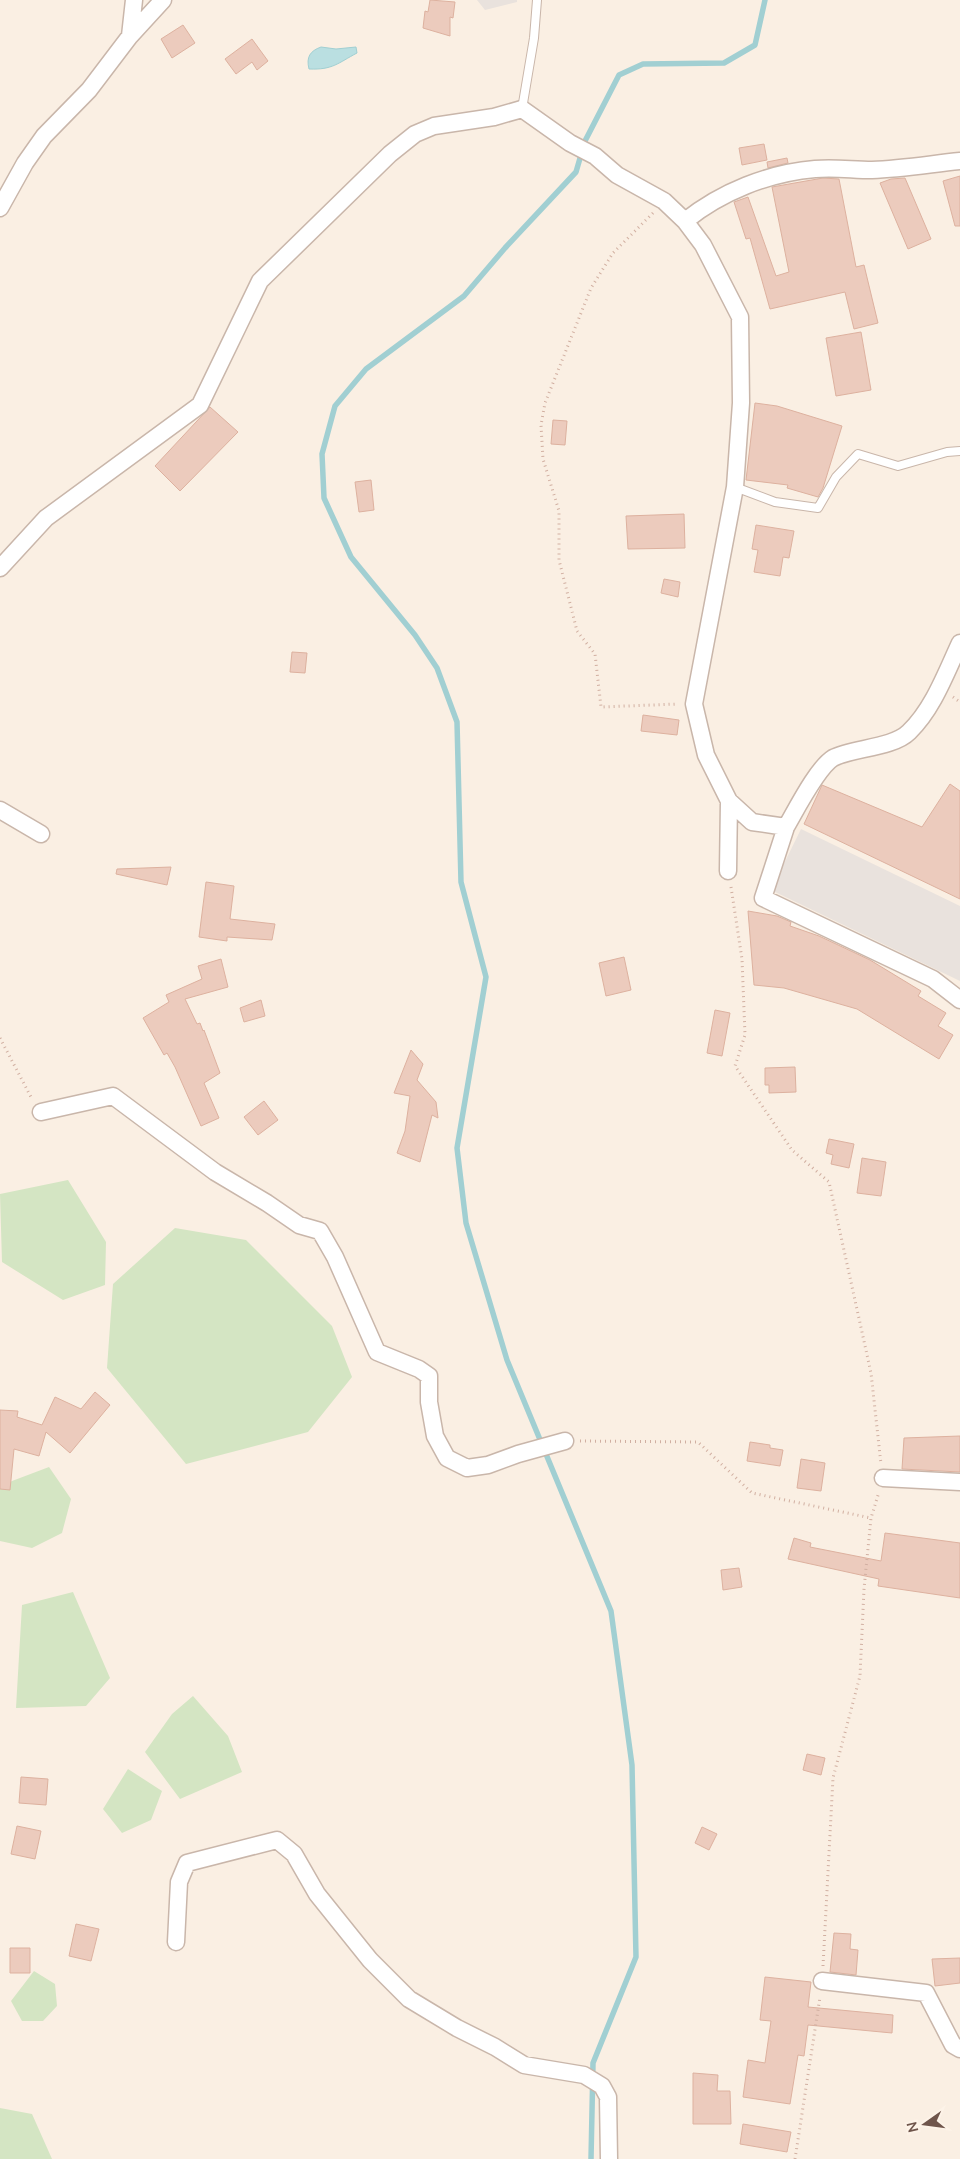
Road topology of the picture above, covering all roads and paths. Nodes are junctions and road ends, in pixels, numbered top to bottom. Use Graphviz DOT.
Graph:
graph roads {
  1 [pos="134,0"];
  2 [pos="163,0"];
  3 [pos="537,0"];
  4 [pos="130,36"];
  5 [pos="522,109"];
  6 [pos="960,161"];
  7 [pos="664,201"];
  8 [pos="0,208"];
  9 [pos="685,221"];
  10 [pos="960,451"];
  11 [pos="735,488"];
  12 [pos="0,568"];
  13 [pos="960,643"];
  14 [pos="694,704"];
  15 [pos="729,801"];
  16 [pos="0,810"];
  17 [pos="786,827"];
  18 [pos="41,834"];
  19 [pos="728,871"];
  20 [pos="960,1000"];
  21 [pos="0,1038"];
  22 [pos="40,1112"];
  23 [pos="565,1441"];
  24 [pos="883,1478"];
  25 [pos="960,1482"];
  26 [pos="871,1518"];
  27 [pos="176,1942"];
  28 [pos="822,1981"];
  29 [pos="960,2049"];
  30 [pos="609,2159"];
  31 [pos="795,2159"];
  1 -- 4 [label="street"];
  2 -- 4 [label="street"];
  3 -- 5 [label="lane"];
  4 -- 8 [label="street"];
  5 -- 7 [label="street"];
  5 -- 12 [label="street"];
  6 -- 9 [label="street"];
  7 -- 9 [label="street"];
  7 -- 14 [label="path"];
  9 -- 11 [label="street"];
  10 -- 11 [label="lane"];
  11 -- 14 [label="street"];
  13 -- 17 [label="street"];
  14 -- 15 [label="street"];
  15 -- 17 [label="street"];
  15 -- 19 [label="street"];
  16 -- 18 [label="street"];
  17 -- 20 [label="street"];
  19 -- 24 [label="path"];
  21 -- 22 [label="path"];
  22 -- 23 [label="street"];
  23 -- 26 [label="path"];
  24 -- 25 [label="street"];
  24 -- 26 [label="path"];
  26 -- 28 [label="path"];
  27 -- 30 [label="street"];
  28 -- 29 [label="street"];
  28 -- 31 [label="path"];
}
